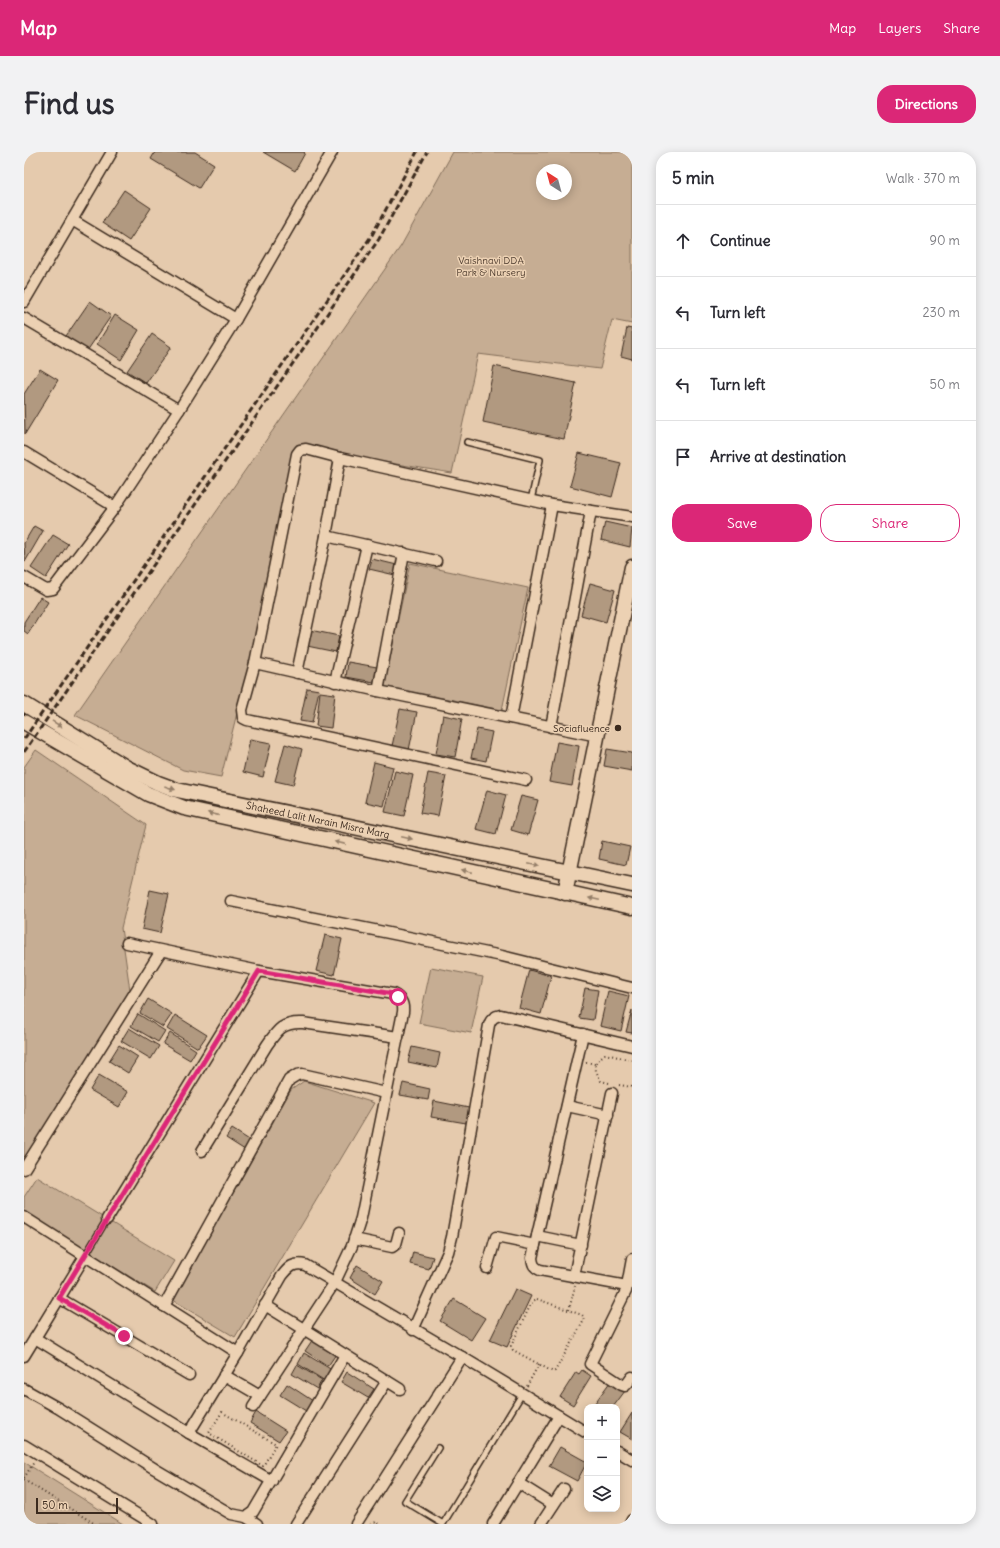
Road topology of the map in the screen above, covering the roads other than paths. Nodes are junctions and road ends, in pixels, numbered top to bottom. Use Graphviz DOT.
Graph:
graph roads {
  1 [pos="112,152"];
  2 [pos="332,152"];
  3 [pos="72,220"];
  4 [pos="24,302"];
  5 [pos="24,318"];
  6 [pos="236,319"];
  7 [pos="178,410"];
  8 [pos="467,442"];
  9 [pos="24,452"];
  10 [pos="340,458"];
  11 [pos="531,500"];
  12 [pos="552,505"];
  13 [pos="114,507"];
  14 [pos="591,511"];
  15 [pos="632,517"];
  16 [pos="326,536"];
  17 [pos="367,545"];
  18 [pos="404,553"];
  19 [pos="436,561"];
  20 [pos="632,566"];
  21 [pos="24,577"];
  22 [pos="629,597"];
  23 [pos="255,663"];
  24 [pos="297,673"];
  25 [pos="336,682"];
  26 [pos="378,691"];
  27 [pos="24,704"];
  28 [pos="511,718"];
  29 [pos="24,722"];
  30 [pos="551,727"];
  31 [pos="598,736"];
  32 [pos="526,780"];
  33 [pos="570,872"];
  34 [pos="632,885"];
  35 [pos="565,893"];
  36 [pos="231,901"];
  37 [pos="632,907"];
  38 [pos="127,943"];
  39 [pos="161,950"];
  40 [pos="259,971"];
  41 [pos="632,988"];
  42 [pos="583,1034"];
  43 [pos="398,1037"];
  44 [pos="632,1046"];
  45 [pos="613,1087"];
  46 [pos="386,1093"];
  47 [pos="567,1106"];
  48 [pos="608,1115"];
  49 [pos="202,1151"];
  50 [pos="24,1169"];
  51 [pos="24,1217"];
  52 [pos="107,1219"];
  53 [pos="399,1233"];
  54 [pos="354,1239"];
  55 [pos="536,1241"];
  56 [pos="581,1244"];
  57 [pos="84,1256"];
  58 [pos="632,1259"];
  59 [pos="487,1268"];
  60 [pos="576,1276"];
  61 [pos="335,1282"];
  62 [pos="627,1286"];
  63 [pos="59,1298"];
  64 [pos="265,1305"];
  65 [pos="164,1306"];
  66 [pos="304,1329"];
  67 [pos="413,1330"];
  68 [pos="35,1338"];
  69 [pos="238,1353"];
  70 [pos="345,1355"];
  71 [pos="24,1356"];
  72 [pos="462,1357"];
  73 [pos="189,1375"];
  74 [pos="224,1375"];
  75 [pos="632,1377"];
  76 [pos="387,1381"];
  77 [pos="24,1389"];
  78 [pos="400,1389"];
  79 [pos="522,1394"];
  80 [pos="260,1396"];
  81 [pos="253,1407"];
  82 [pos="559,1416"];
  83 [pos="584,1431"];
  84 [pos="189,1433"];
  85 [pos="24,1445"];
  86 [pos="438,1448"];
  87 [pos="620,1453"];
  88 [pos="632,1460"];
  89 [pos="272,1481"];
  90 [pos="518,1483"];
  91 [pos="564,1489"];
  92 [pos="553,1505"];
  93 [pos="246,1516"];
  94 [pos="632,1520"];
  95 [pos="153,1524"];
  96 [pos="257,1524"];
  97 [pos="296,1524"];
  98 [pos="356,1524"];
  99 [pos="493,1524"];
  100 [pos="541,1524"];
  101 [pos="630,1524"];
  1 -- 3 [label="street"];
  2 -- 6 [label="street"];
  3 -- 4 [label="street"];
  3 -- 6 [label="street"];
  5 -- 7 [label="street"];
  6 -- 7 [label="street"];
  7 -- 13 [label="street"];
  8 -- 11 [label="lane"];
  9 -- 13 [label="street"];
  10 -- 11 [label="street"];
  10 -- 16 [label="street"];
  10 -- 23 [label="street"];
  11 -- 12 [label="street"];
  12 -- 14 [label="street"];
  12 -- 28 [label="street"];
  13 -- 21 [label="street"];
  14 -- 15 [label="street"];
  14 -- 30 [label="street"];
  16 -- 17 [label="street"];
  16 -- 24 [label="street"];
  17 -- 18 [label="street"];
  17 -- 25 [label="street"];
  18 -- 19 [label="street"];
  18 -- 26 [label="street"];
  20 -- 22 [label="street"];
  22 -- 31 [label="street"];
  23 -- 24 [label="street"];
  23 -- 32 [label="street"];
  24 -- 25 [label="street"];
  25 -- 26 [label="street"];
  26 -- 28 [label="street"];
  27 -- 33 [label="street, Shaheed Lalit Narain Misra Marg, one-way"];
  28 -- 30 [label="street"];
  35 -- 29 [label="street, Shaheed Lalit Narain Misra Marg, one-way"];
  30 -- 31 [label="street"];
  31 -- 33 [label="street"];
  33 -- 34 [label="street, Shaheed Lalit Narain Misra Marg"];
  33 -- 35 [label="street"];
  37 -- 35 [label="street, Shaheed Lalit Narain Misra Marg, one-way"];
  36 -- 41 [label="street"];
  38 -- 39 [label="street"];
  39 -- 40 [label="street"];
  39 -- 50 [label="street"];
  40 -- 43 [label="street"];
  40 -- 52 [label="street"];
  42 -- 44 [label="street"];
  42 -- 47 [label="street"];
  42 -- 67 [label="street"];
  43 -- 46 [label="street"];
  43 -- 49 [label="street"];
  45 -- 48 [label="street"];
  46 -- 54 [label="street"];
  46 -- 65 [label="street"];
  47 -- 48 [label="street"];
  47 -- 55 [label="street"];
  48 -- 56 [label="street"];
  51 -- 57 [label="street"];
  52 -- 57 [label="lane"];
  53 -- 54 [label="street"];
  54 -- 61 [label="street"];
  55 -- 56 [label="street"];
  55 -- 59 [label="street"];
  55 -- 60 [label="street"];
  56 -- 60 [label="street"];
  57 -- 63 [label="street"];
  57 -- 65 [label="street"];
  58 -- 62 [label="street"];
  60 -- 62 [label="street"];
  61 -- 64 [label="street"];
  61 -- 66 [label="street"];
  61 -- 67 [label="street"];
  62 -- 75 [label="street"];
  63 -- 68 [label="street"];
  63 -- 73 [label="street"];
  64 -- 66 [label="street"];
  64 -- 69 [label="street"];
  65 -- 69 [label="street"];
  66 -- 70 [label="street"];
  66 -- 80 [label="street"];
  67 -- 72 [label="street"];
  68 -- 71 [label="street"];
  68 -- 84 [label="street"];
  69 -- 74 [label="street"];
  70 -- 76 [label="street"];
  70 -- 89 [label="street"];
  72 -- 79 [label="street"];
  72 -- 98 [label="street"];
  74 -- 80 [label="street"];
  74 -- 84 [label="street"];
  76 -- 78 [label="street"];
  76 -- 97 [label="street"];
  77 -- 93 [label="street"];
  79 -- 82 [label="street"];
  79 -- 86 [label="lane"];
  80 -- 81 [label="street"];
  82 -- 83 [label="street"];
  82 -- 90 [label="street"];
  84 -- 89 [label="street"];
  85 -- 95 [label="street"];
  87 -- 88 [label="street"];
  89 -- 93 [label="street"];
  90 -- 92 [label="street"];
  90 -- 99 [label="street"];
  91 -- 92 [label="street"];
  92 -- 100 [label="street"];
  93 -- 96 [label="street"];
  94 -- 101 [label="street"];
}
